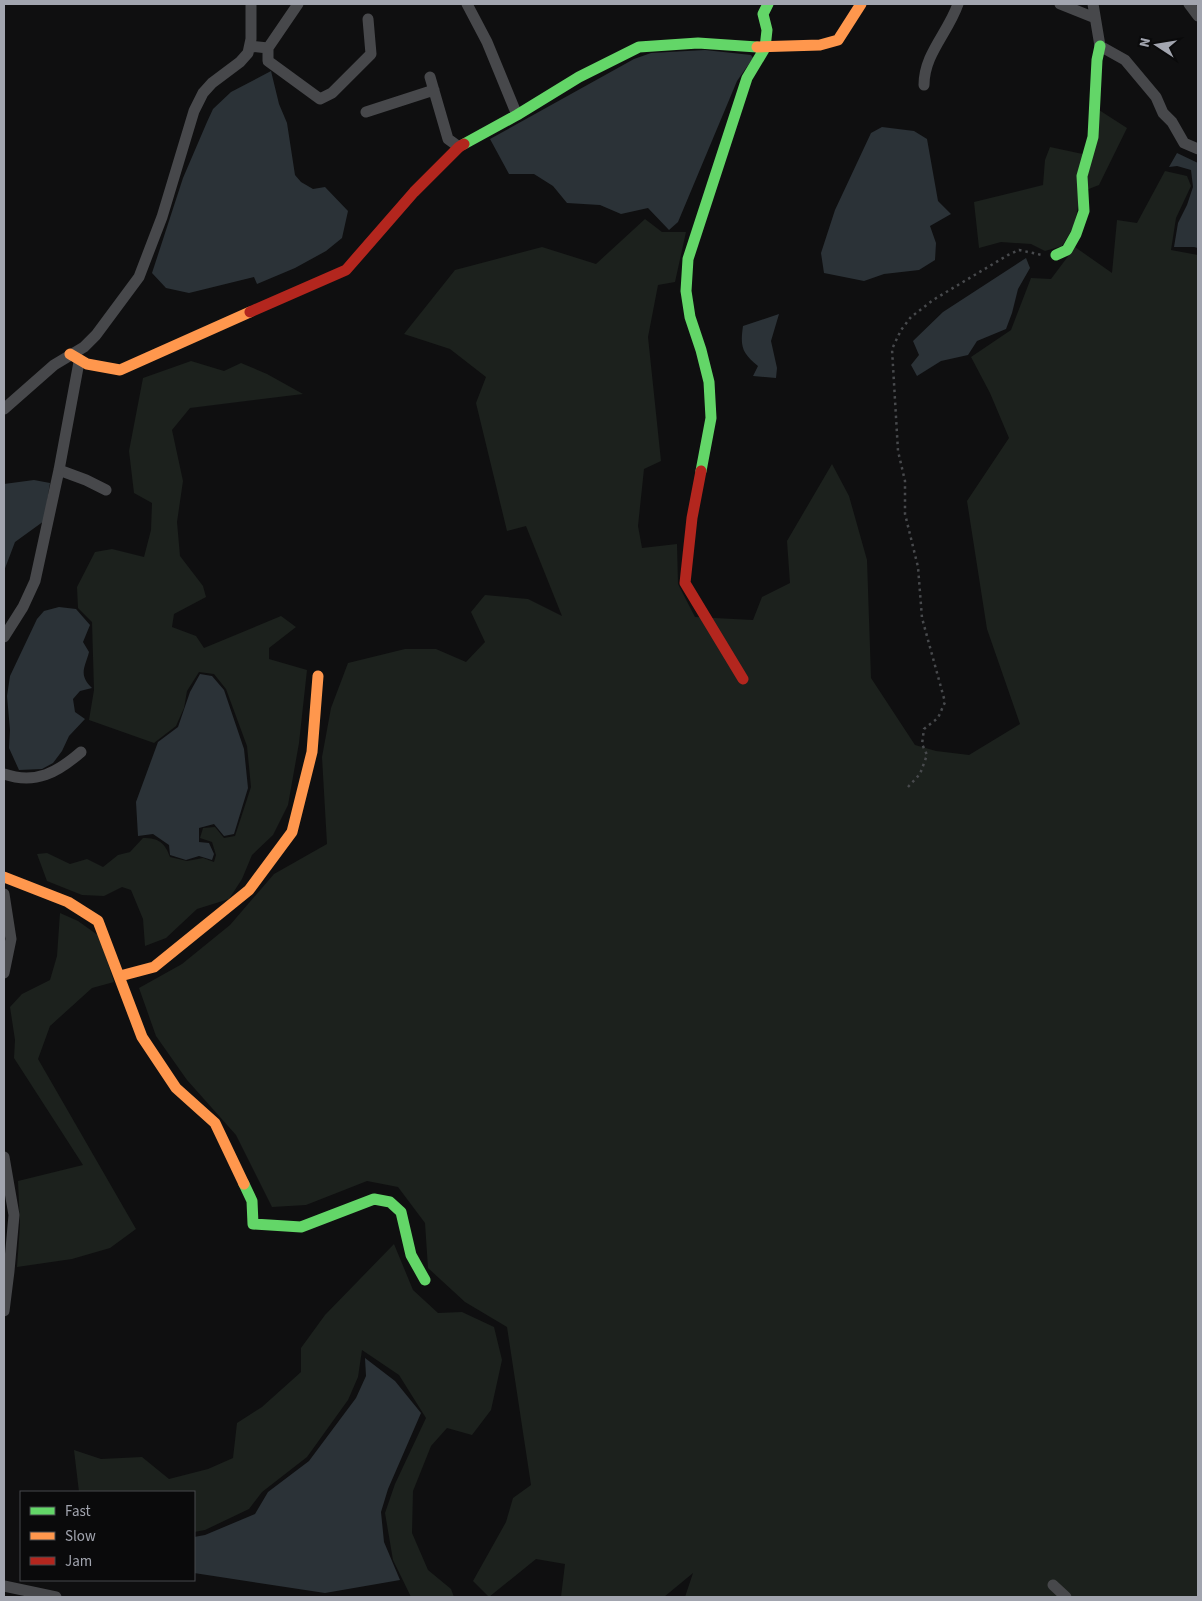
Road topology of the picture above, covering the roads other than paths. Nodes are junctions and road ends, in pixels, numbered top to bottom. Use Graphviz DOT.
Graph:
graph roads {
  1 [pos="251,4"];
  2 [pos="298,4"];
  3 [pos="467,4"];
  4 [pos="768,4"];
  5 [pos="862,4"];
  6 [pos="958,4"];
  7 [pos="1060,4"];
  8 [pos="1093,4"];
  9 [pos="1189,4"];
  10 [pos="1198,16"];
  11 [pos="1095,18"];
  12 [pos="368,19"];
  13 [pos="250,46"];
  14 [pos="1100,46"];
  15 [pos="268,48"];
  16 [pos="765,48"];
  17 [pos="430,77"];
  18 [pos="924,85"];
  19 [pos="434,90"];
  20 [pos="366,112"];
  21 [pos="517,115"];
  22 [pos="458,147"];
  23 [pos="1198,150"];
  24 [pos="1056,255"];
  25 [pos="75,358"];
  26 [pos="4,409"];
  27 [pos="59,470"];
  28 [pos="106,490"];
  29 [pos="4,637"];
  30 [pos="318,676"];
  31 [pos="743,679"];
  32 [pos="81,752"];
  33 [pos="4,774"];
  34 [pos="4,877"];
  35 [pos="4,894"];
  36 [pos="4,973"];
  37 [pos="120,976"];
  38 [pos="4,1157"];
  39 [pos="425,1280"];
  40 [pos="4,1311"];
  41 [pos="1053,1585"];
  42 [pos="4,1586"];
  43 [pos="56,1597"];
  44 [pos="1066,1597"];
  1 -- 13 [label="street"];
  2 -- 15 [label="street"];
  3 -- 21 [label="street"];
  4 -- 16 [label="street"];
  5 -- 16 [label="street"];
  6 -- 18 [label="street"];
  7 -- 11 [label="street"];
  8 -- 11 [label="street"];
  9 -- 10 [label="street"];
  11 -- 14 [label="street"];
  12 -- 15 [label="street"];
  13 -- 15 [label="street"];
  13 -- 25 [label="street"];
  14 -- 23 [label="street"];
  14 -- 24 [label="street"];
  16 -- 21 [label="street"];
  16 -- 31 [label="street"];
  17 -- 19 [label="street"];
  19 -- 20 [label="street"];
  19 -- 22 [label="street"];
  21 -- 22 [label="street"];
  22 -- 25 [label="street"];
  25 -- 26 [label="street"];
  25 -- 27 [label="street"];
  27 -- 28 [label="street"];
  27 -- 29 [label="street"];
  30 -- 37 [label="street"];
  32 -- 33 [label="street"];
  34 -- 37 [label="street"];
  35 -- 36 [label="street"];
  37 -- 39 [label="street"];
  38 -- 40 [label="street"];
  41 -- 44 [label="street"];
  42 -- 43 [label="street"];
}
